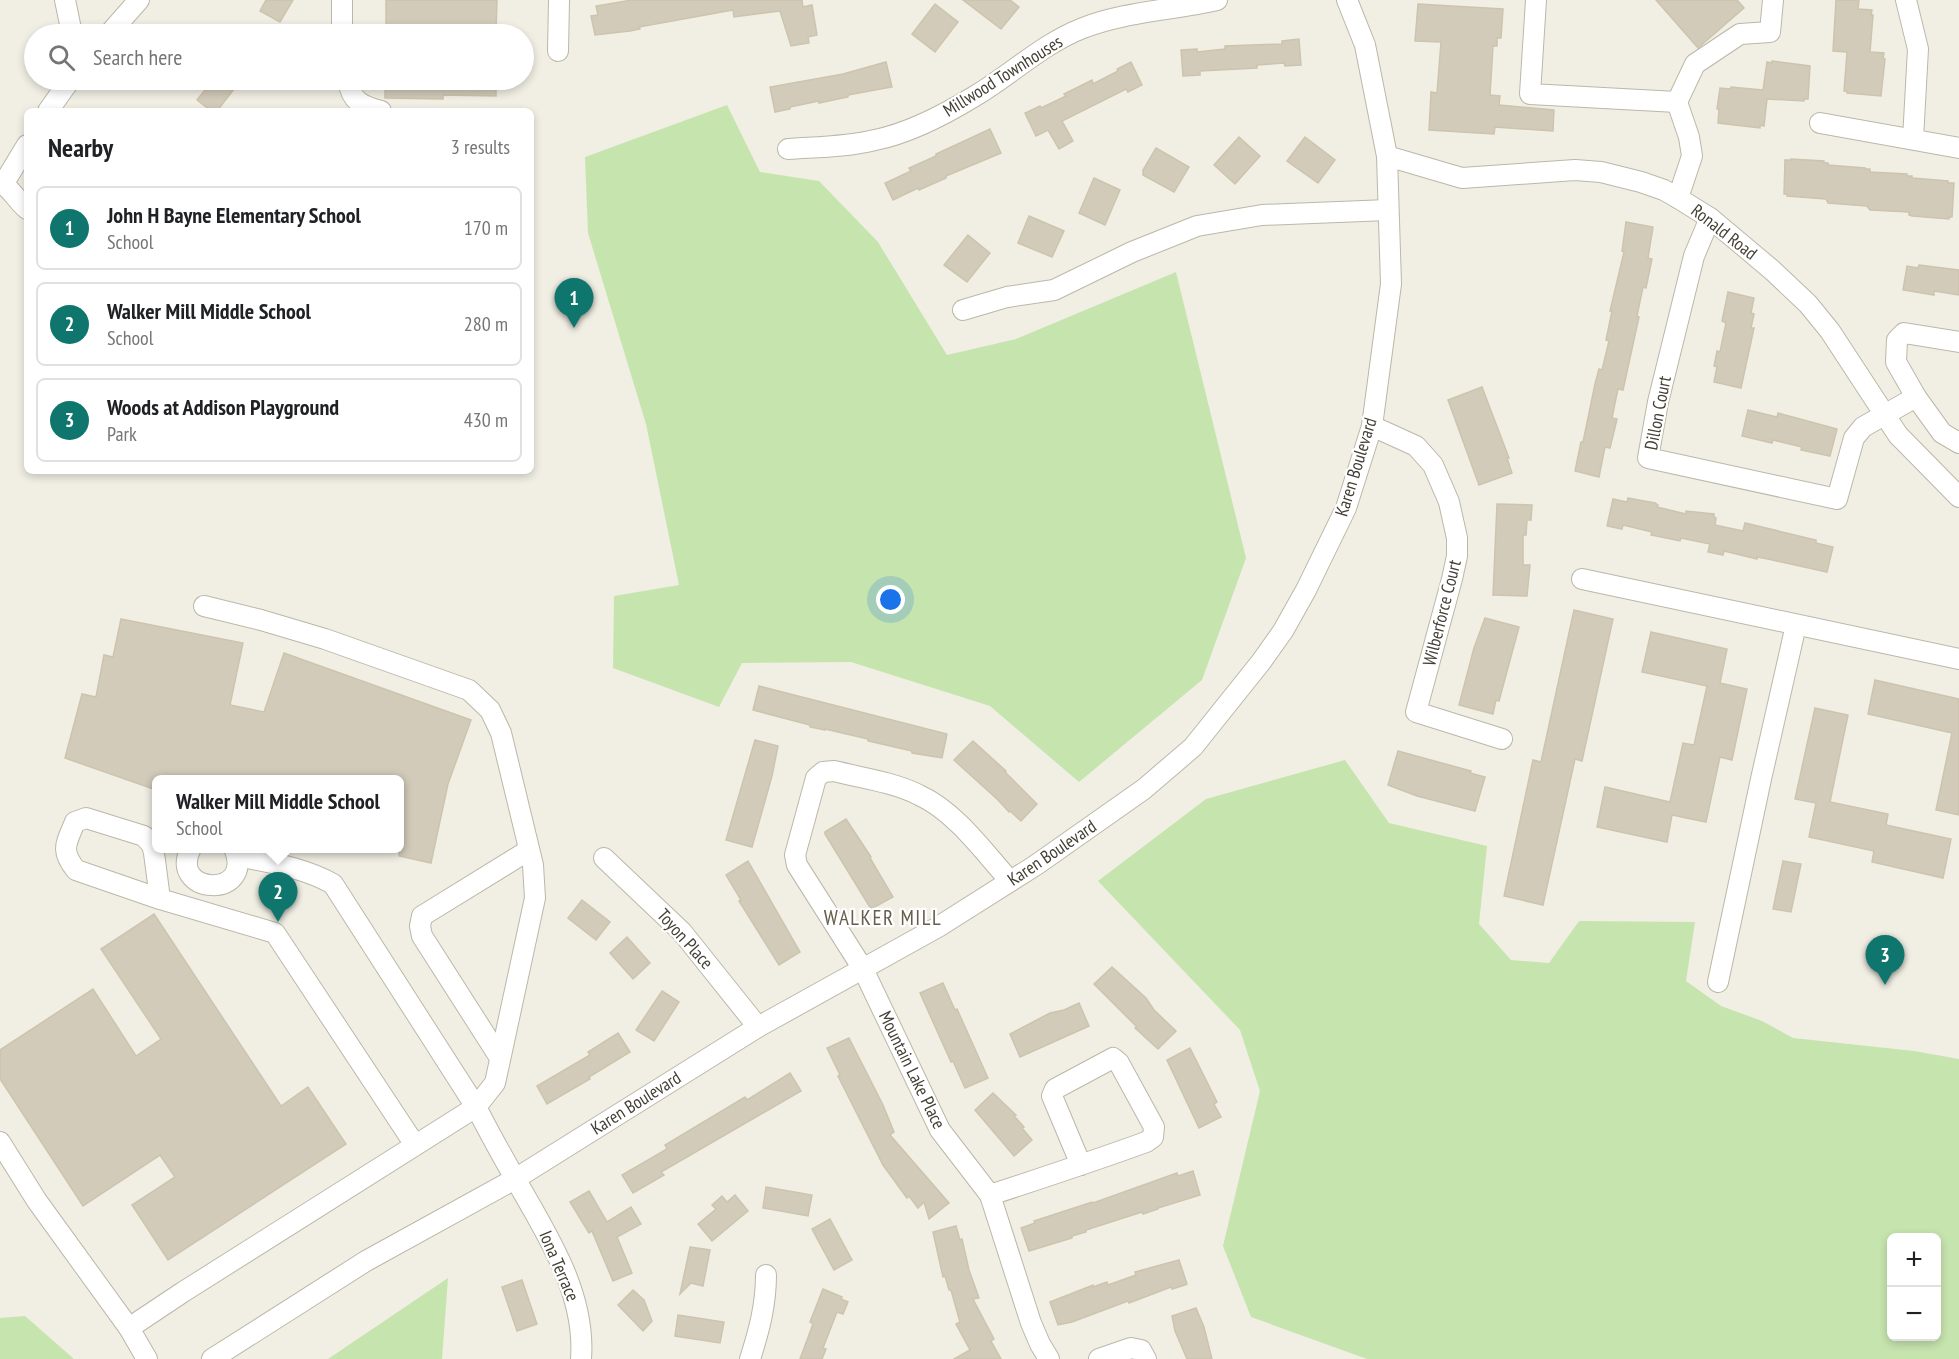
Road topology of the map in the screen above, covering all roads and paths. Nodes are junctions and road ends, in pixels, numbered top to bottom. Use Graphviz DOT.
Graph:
graph roads {
  1 [pos="64,0"];
  2 [pos="138,0"];
  3 [pos="342,0"];
  4 [pos="559,0"];
  5 [pos="1217,0"];
  6 [pos="1347,0"];
  7 [pos="1536,0"];
  8 [pos="1773,0"];
  9 [pos="1906,0"];
  10 [pos="70,24"];
  11 [pos="118,24"];
  12 [pos="342,24"];
  13 [pos="558,51"];
  14 [pos="63,90"];
  15 [pos="351,90"];
  16 [pos="1677,102"];
  17 [pos="50,108"];
  18 [pos="367,108"];
  19 [pos="1820,123"];
  20 [pos="1913,139"];
  21 [pos="1959,148"];
  22 [pos="788,149"];
  23 [pos="24,150"];
  24 [pos="1387,156"];
  25 [pos="2,183"];
  26 [pos="1678,198"];
  27 [pos="24,206"];
  28 [pos="1388,210"];
  29 [pos="1710,218"];
  30 [pos="963,310"];
  31 [pos="1959,342"];
  32 [pos="1916,397"];
  33 [pos="1885,415"];
  34 [pos="1372,426"];
  35 [pos="1959,443"];
  36 [pos="1959,497"];
  37 [pos="1582,579"];
  38 [pos="204,606"];
  39 [pos="1797,625"];
  40 [pos="1959,659"];
  41 [pos="1502,739"];
  42 [pos="152,844"];
  43 [pos="530,850"];
  44 [pos="154,853"];
  45 [pos="190,853"];
  46 [pos="235,853"];
  47 [pos="239,853"];
  48 [pos="604,858"];
  49 [pos="1010,881"];
  50 [pos="160,899"];
  51 [pos="864,969"];
  52 [pos="1719,982"];
  53 [pos="758,1027"];
  54 [pos="500,1058"];
  55 [pos="476,1107"];
  56 [pos="0,1142"];
  57 [pos="415,1145"];
  58 [pos="1082,1165"];
  59 [pos="515,1179"];
  60 [pos="990,1195"];
  61 [pos="766,1275"];
  62 [pos="129,1328"];
  63 [pos="147,1359"];
  64 [pos="212,1359"];
  65 [pos="581,1359"];
  66 [pos="750,1359"];
  67 [pos="1049,1359"];
  68 [pos="1098,1359"];
  69 [pos="1146,1359"];
  1 -- 10 [label="street"];
  2 -- 11 [label="street"];
  3 -- 12 [label="street"];
  4 -- 13 [label="street"];
  5 -- 22 [label="street, Millwood Townhouses"];
  6 -- 24 [label="street, Karen Boulevard"];
  7 -- 16 [label="street"];
  8 -- 16 [label="street"];
  9 -- 20 [label="street"];
  14 -- 17 [label="street"];
  15 -- 18 [label="street"];
  16 -- 26 [label="street"];
  19 -- 20 [label="street"];
  20 -- 21 [label="street"];
  23 -- 25 [label="street"];
  24 -- 26 [label="street, Ronald Road"];
  24 -- 28 [label="street, Karen Boulevard"];
  25 -- 27 [label="street"];
  26 -- 29 [label="street, Ronald Road"];
  28 -- 30 [label="street"];
  28 -- 34 [label="street, Karen Boulevard"];
  29 -- 33 [label="street, Ronald Road"];
  29 -- 33 [label="street, Dillon Court"];
  31 -- 32 [label="street"];
  32 -- 33 [label="street"];
  32 -- 35 [label="street"];
  33 -- 36 [label="street, Ronald Road"];
  34 -- 41 [label="street, Wilberforce Court"];
  34 -- 49 [label="street, Karen Boulevard"];
  37 -- 39 [label="street"];
  38 -- 43 [label="street"];
  39 -- 40 [label="street"];
  39 -- 52 [label="street"];
  42 -- 50 [label="street"];
  43 -- 54 [label="street"];
  43 -- 54 [label="street"];
  44 -- 50 [label="street"];
  45 -- 46 [label="street"];
  47 -- 55 [label="street, Iona Terrace"];
  48 -- 53 [label="street, Toyon Place"];
  49 -- 51 [label="street, Karen Boulevard"];
  49 -- 51 [label="street, Mountain Lake Place"];
  50 -- 57 [label="street"];
  51 -- 53 [label="street, Karen Boulevard"];
  51 -- 60 [label="street, Mountain Lake Place"];
  53 -- 59 [label="street, Karen Boulevard"];
  54 -- 55 [label="street"];
  55 -- 57 [label="street"];
  55 -- 59 [label="street, Iona Terrace"];
  56 -- 62 [label="street"];
  57 -- 62 [label="street"];
  58 -- 58 [label="street"];
  58 -- 60 [label="street"];
  59 -- 64 [label="street, Karen Boulevard"];
  59 -- 65 [label="street, Iona Terrace"];
  60 -- 67 [label="street, Mountain Lake Place"];
  61 -- 66 [label="street"];
  62 -- 63 [label="street"];
  68 -- 69 [label="street"];
}
